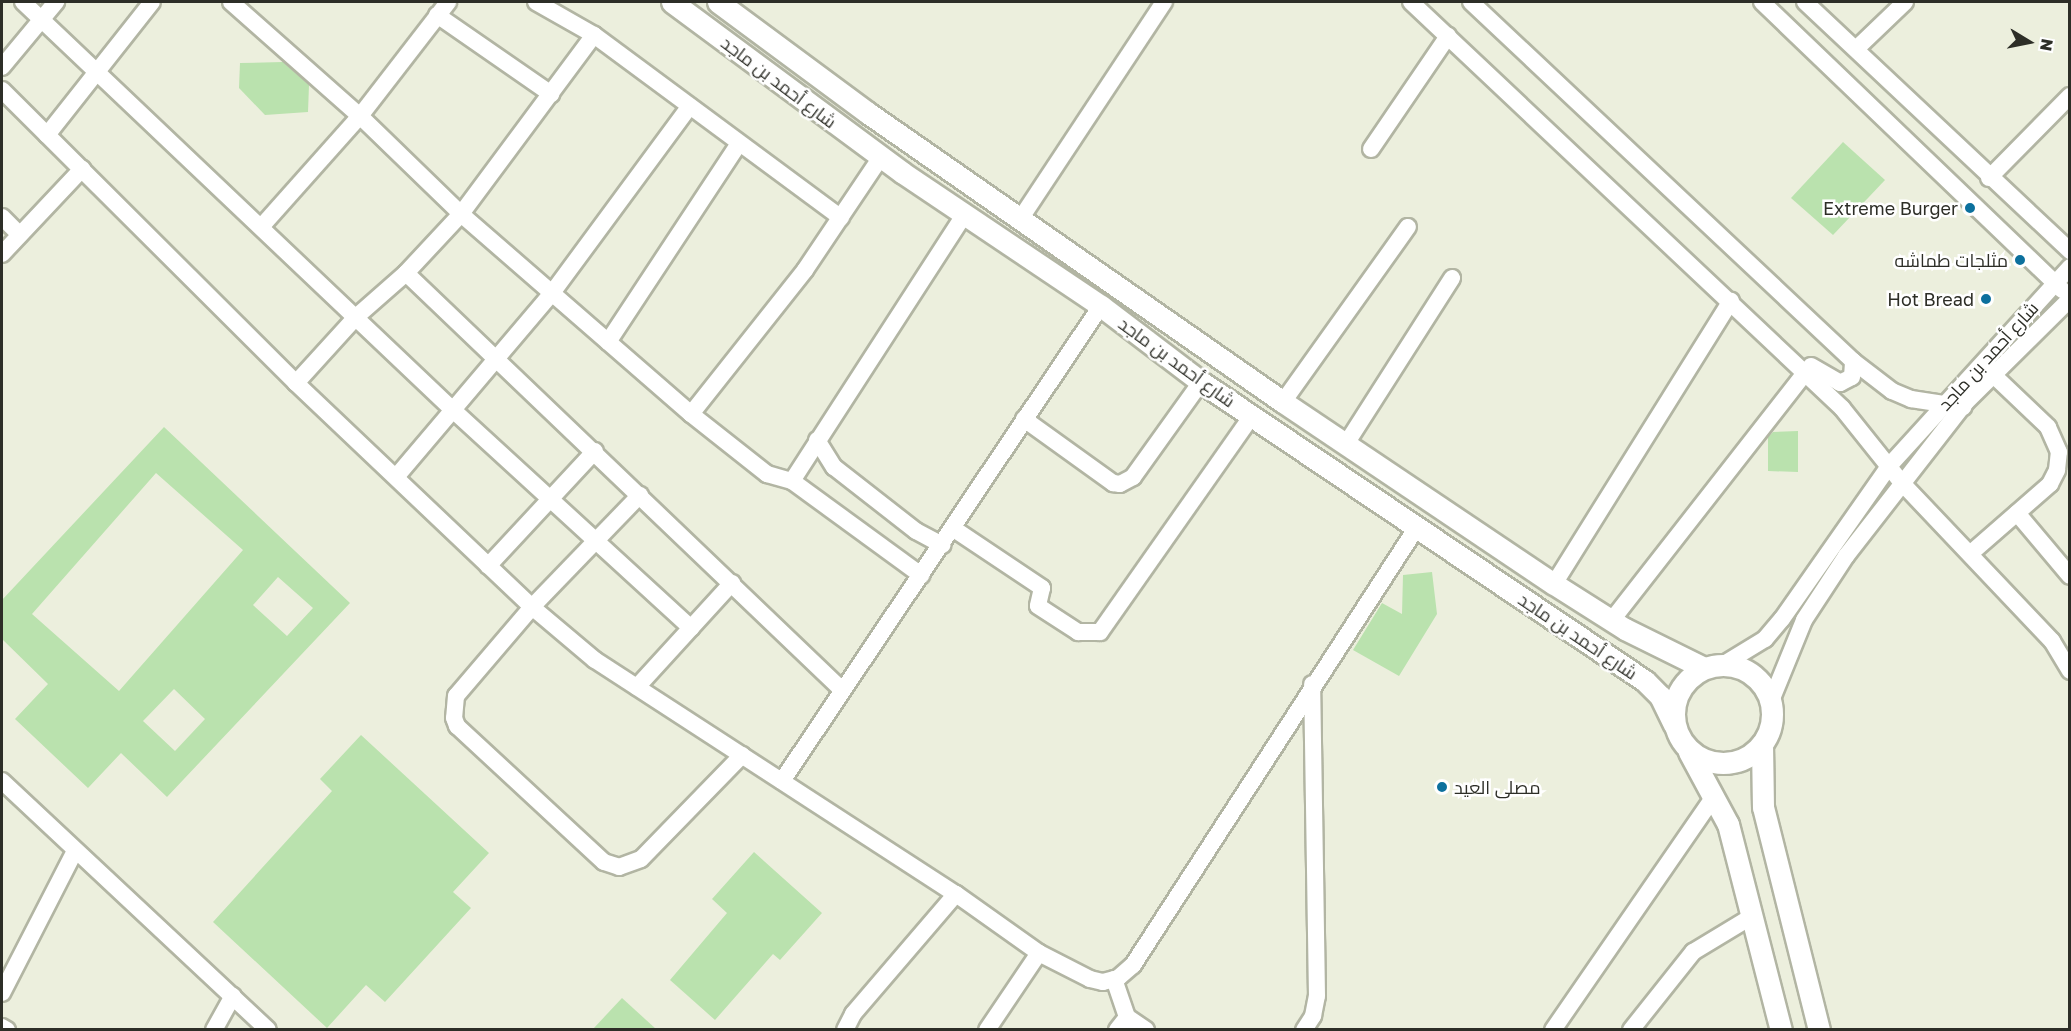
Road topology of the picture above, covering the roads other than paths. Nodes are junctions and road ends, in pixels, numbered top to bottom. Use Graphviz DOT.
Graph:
graph roads {
  1 [pos="23,2"];
  2 [pos="56,2"];
  3 [pos="152,2"];
  4 [pos="231,2"];
  5 [pos="536,2"];
  6 [pos="672,2"];
  7 [pos="718,2"];
  8 [pos="1164,2"];
  9 [pos="1411,2"];
  10 [pos="1471,2"];
  11 [pos="1762,2"];
  12 [pos="1805,2"];
  13 [pos="1905,2"];
  14 [pos="442,8"];
  15 [pos="41,22"];
  16 [pos="594,35"];
  17 [pos="1448,36"];
  18 [pos="1856,49"];
  19 [pos="2,67"];
  20 [pos="99,73"];
  21 [pos="2,90"];
  22 [pos="550,94"];
  23 [pos="2070,96"];
  24 [pos="690,106"];
  25 [pos="360,116"];
  26 [pos="47,135"];
  27 [pos="739,142"];
  28 [pos="1371,149"];
  29 [pos="881,157"];
  30 [pos="82,169"];
  31 [pos="1989,178"];
  32 [pos="461,214"];
  33 [pos="964,215"];
  34 [pos="2,217"];
  35 [pos="841,218"];
  36 [pos="1021,218"];
  37 [pos="261,227"];
  38 [pos="1408,227"];
  39 [pos="20,235"];
  40 [pos="2070,251"];
  41 [pos="2,254"];
  42 [pos="2070,267"];
  43 [pos="406,273"];
  44 [pos="1452,278"];
  45 [pos="2054,282"];
  46 [pos="552,293"];
  47 [pos="2070,298"];
  48 [pos="1731,301"];
  49 [pos="1101,306"];
  50 [pos="356,317"];
  51 [pos="1768,336"];
  52 [pos="608,342"];
  53 [pos="498,357"];
  54 [pos="1853,361"];
  55 [pos="1981,364"];
  56 [pos="1806,372"];
  57 [pos="1994,374"];
  58 [pos="1202,382"];
  59 [pos="296,384"];
  60 [pos="1283,402"];
  61 [pos="1946,402"];
  62 [pos="1963,407"];
  63 [pos="453,410"];
  64 [pos="691,414"];
  65 [pos="1252,416"];
  66 [pos="1024,419"];
  67 [pos="817,440"];
  68 [pos="1346,444"];
  69 [pos="595,451"];
  70 [pos="1889,466"];
  71 [pos="396,477"];
  72 [pos="792,481"];
  73 [pos="1902,483"];
  74 [pos="640,495"];
  75 [pos="552,499"];
  76 [pos="2016,513"];
  77 [pos="1417,527"];
  78 [pos="954,529"];
  79 [pos="597,540"];
  80 [pos="942,546"];
  81 [pos="1971,553"];
  82 [pos="488,566"];
  83 [pos="921,575"];
  84 [pos="2070,576"];
  85 [pos="732,583"];
  86 [pos="1554,584"];
  87 [pos="532,607"];
  88 [pos="1612,620"];
  89 [pos="691,628"];
  90 [pos="1714,666"];
  91 [pos="2070,671"];
  92 [pos="1312,684"];
  93 [pos="637,687"];
  94 [pos="842,690"];
  95 [pos="1770,701"];
  96 [pos="1674,725"];
  97 [pos="1762,744"];
  98 [pos="1688,749"];
  99 [pos="742,755"];
  100 [pos="2,781"];
  101 [pos="782,781"];
  102 [pos="1715,795"];
  103 [pos="75,851"];
  104 [pos="956,894"];
  105 [pos="1754,915"];
  106 [pos="1039,953"];
  107 [pos="1114,980"];
  108 [pos="2,993"];
  109 [pos="233,996"];
  110 [pos="1122,1023"];
  111 [pos="2,1027"];
  112 [pos="7,1029"];
  113 [pos="214,1029"];
  114 [pos="268,1029"];
  115 [pos="845,1029"];
  116 [pos="987,1029"];
  117 [pos="1146,1029"];
  118 [pos="1304,1029"];
  119 [pos="1553,1029"];
  120 [pos="1631,1029"];
  121 [pos="1781,1029"];
  122 [pos="1820,1029"];
  1 -- 15 [label="street"];
  2 -- 15 [label="street"];
  3 -- 20 [label="street"];
  4 -- 25 [label="street"];
  5 -- 16 [label="street"];
  6 -- 29 [label="main road, شارع أحمد بن ماجد"];
  7 -- 36 [label="main road, شارع أحمد بن ماجد"];
  8 -- 36 [label="street"];
  9 -- 17 [label="street"];
  10 -- 54 [label="street"];
  11 -- 45 [label="street"];
  12 -- 18 [label="street"];
  13 -- 18 [label="street"];
  14 -- 22 [label="street"];
  14 -- 25 [label="street"];
  15 -- 19 [label="street"];
  15 -- 20 [label="street"];
  16 -- 22 [label="street"];
  16 -- 24 [label="street"];
  17 -- 28 [label="street"];
  17 -- 48 [label="street"];
  18 -- 31 [label="street"];
  20 -- 26 [label="street"];
  20 -- 37 [label="street"];
  21 -- 26 [label="street"];
  22 -- 32 [label="street"];
  23 -- 31 [label="street"];
  24 -- 27 [label="street"];
  24 -- 46 [label="street"];
  25 -- 32 [label="street"];
  25 -- 37 [label="street"];
  26 -- 30 [label="street"];
  27 -- 35 [label="street"];
  27 -- 52 [label="street"];
  29 -- 33 [label="main road, شارع أحمد بن ماجد"];
  29 -- 35 [label="street"];
  30 -- 39 [label="street"];
  30 -- 59 [label="street"];
  31 -- 40 [label="street"];
  32 -- 43 [label="street"];
  32 -- 46 [label="street"];
  33 -- 49 [label="main road, شارع أحمد بن ماجد"];
  33 -- 67 [label="street"];
  34 -- 39 [label="street"];
  35 -- 64 [label="street"];
  36 -- 60 [label="main road, شارع أحمد بن ماجد"];
  37 -- 50 [label="street"];
  38 -- 60 [label="street"];
  39 -- 41 [label="street"];
  42 -- 45 [label="street, شارع أحمد بن ماجد"];
  43 -- 50 [label="street"];
  43 -- 53 [label="street"];
  44 -- 68 [label="street"];
  45 -- 47 [label="street"];
  45 -- 55 [label="street, شارع أحمد بن ماجد"];
  46 -- 52 [label="street"];
  46 -- 53 [label="street"];
  47 -- 57 [label="street, شارع أحمد بن ماجد"];
  48 -- 51 [label="street"];
  48 -- 86 [label="street"];
  49 -- 58 [label="main road, شارع أحمد بن ماجد"];
  49 -- 66 [label="street"];
  50 -- 59 [label="street"];
  50 -- 63 [label="street"];
  51 -- 54 [label="street"];
  51 -- 56 [label="street"];
  52 -- 64 [label="street"];
  53 -- 63 [label="street"];
  53 -- 69 [label="street"];
  54 -- 61 [label="street"];
  55 -- 57 [label="street"];
  55 -- 61 [label="street, شارع أحمد بن ماجد"];
  56 -- 70 [label="street"];
  56 -- 88 [label="street"];
  57 -- 62 [label="street, شارع أحمد بن ماجد"];
  57 -- 76 [label="street"];
  58 -- 65 [label="main road, شارع أحمد بن ماجد"];
  58 -- 66 [label="street"];
  59 -- 71 [label="street"];
  60 -- 68 [label="main road, شارع أحمد بن ماجد"];
  61 -- 62 [label="street"];
  61 -- 70 [label="street, شارع أحمد بن ماجد"];
  62 -- 73 [label="street, شارع أحمد بن ماجد"];
  63 -- 71 [label="street"];
  63 -- 75 [label="street"];
  64 -- 72 [label="street"];
  65 -- 77 [label="main road, شارع أحمد بن ماجد"];
  65 -- 78 [label="street"];
  66 -- 78 [label="street"];
  67 -- 72 [label="street"];
  67 -- 80 [label="street"];
  68 -- 86 [label="main road, شارع أحمد بن ماجد"];
  69 -- 74 [label="street"];
  69 -- 75 [label="street"];
  70 -- 73 [label="street"];
  70 -- 90 [label="street, شارع أحمد بن ماجد"];
  71 -- 82 [label="street"];
  72 -- 83 [label="street"];
  73 -- 81 [label="street"];
  73 -- 95 [label="street, شارع أحمد بن ماجد"];
  74 -- 79 [label="street"];
  74 -- 85 [label="street"];
  75 -- 79 [label="street"];
  75 -- 82 [label="street"];
  76 -- 81 [label="street"];
  76 -- 84 [label="street"];
  77 -- 92 [label="street"];
  77 -- 96 [label="main road, شارع أحمد بن ماجد"];
  78 -- 80 [label="street"];
  79 -- 87 [label="street"];
  79 -- 89 [label="street"];
  80 -- 83 [label="street"];
  81 -- 91 [label="street"];
  82 -- 87 [label="street"];
  83 -- 94 [label="street"];
  85 -- 89 [label="street"];
  85 -- 94 [label="street"];
  86 -- 88 [label="main road, شارع أحمد بن ماجد"];
  87 -- 93 [label="street"];
  87 -- 99 [label="street"];
  88 -- 90 [label="main road, شارع أحمد بن ماجد"];
  89 -- 93 [label="street"];
  90 -- 95 [label="main road"];
  90 -- 96 [label="main road"];
  92 -- 107 [label="street"];
  92 -- 118 [label="street"];
  93 -- 99 [label="street"];
  94 -- 101 [label="street"];
  95 -- 97 [label="main road"];
  96 -- 98 [label="main road"];
  97 -- 98 [label="main road"];
  97 -- 122 [label="main road"];
  98 -- 102 [label="main road"];
  99 -- 101 [label="street"];
  100 -- 103 [label="street"];
  101 -- 104 [label="street"];
  102 -- 105 [label="main road"];
  102 -- 119 [label="street"];
  103 -- 108 [label="street"];
  103 -- 109 [label="street"];
  104 -- 106 [label="street"];
  104 -- 115 [label="street"];
  105 -- 120 [label="street"];
  105 -- 121 [label="main road"];
  106 -- 107 [label="street"];
  106 -- 116 [label="street"];
  107 -- 110 [label="street"];
  109 -- 113 [label="street"];
  109 -- 114 [label="street"];
  110 -- 117 [label="street"];
  111 -- 112 [label="street"];
}
